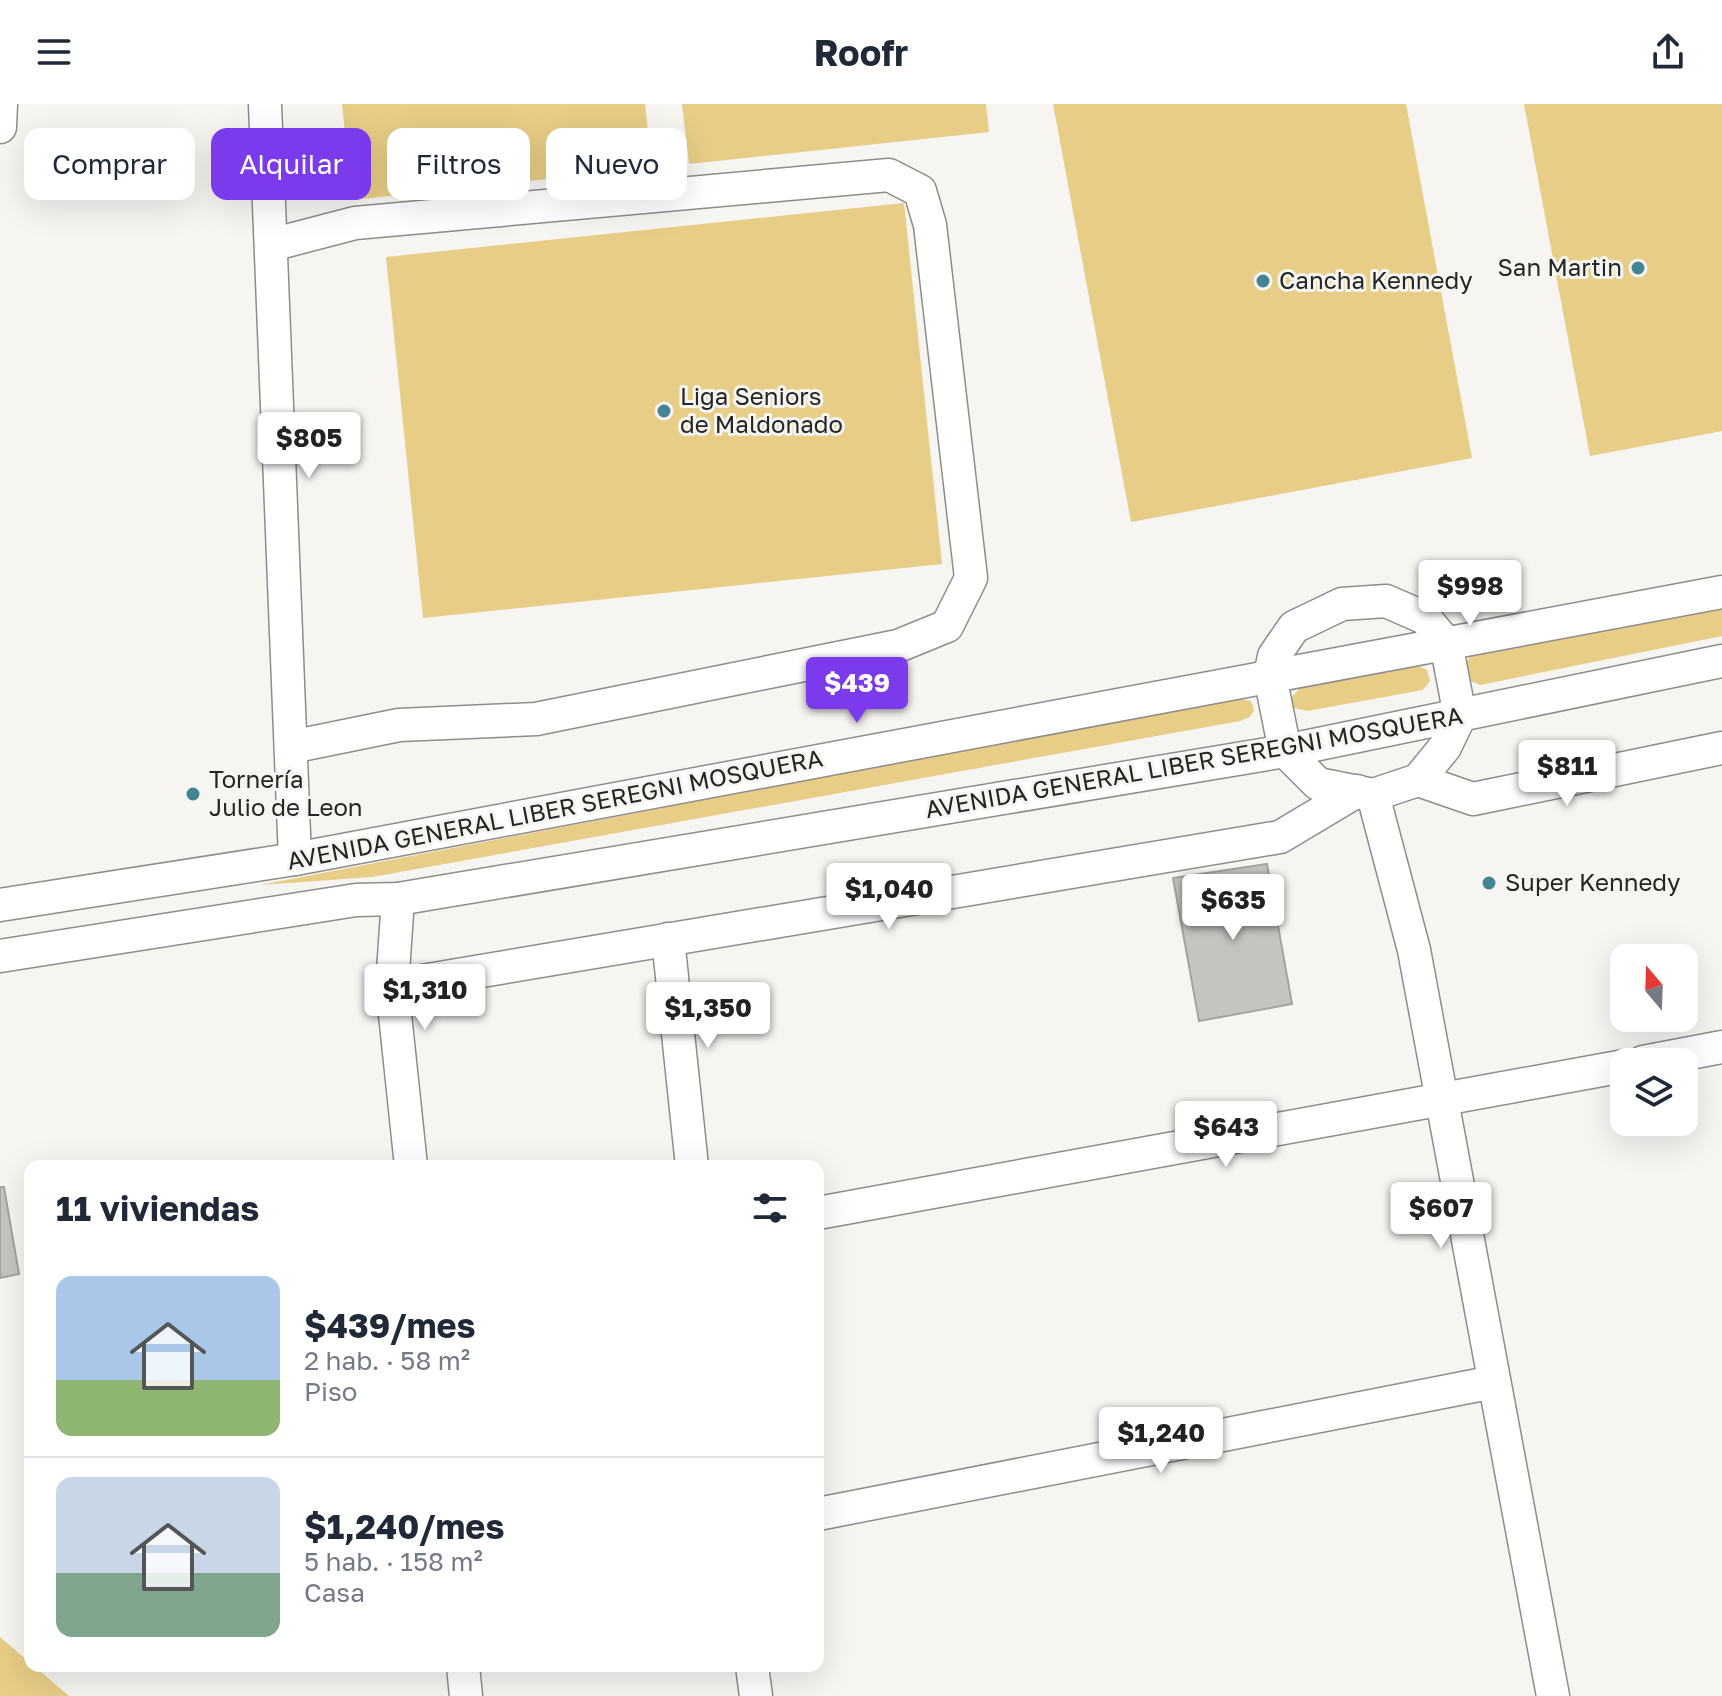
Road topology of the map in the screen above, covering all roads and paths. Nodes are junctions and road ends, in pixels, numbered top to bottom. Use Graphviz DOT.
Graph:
graph roads {
  1 [pos="1,104"];
  2 [pos="265,104"];
  3 [pos="0,127"];
  4 [pos="271,245"];
  5 [pos="1722,592"];
  6 [pos="1446,643"];
  7 [pos="1722,661"];
  8 [pos="1270,676"];
  9 [pos="1460,716"];
  10 [pos="291,747"];
  11 [pos="1722,748"];
  12 [pos="1285,751"];
  13 [pos="1418,780"];
  14 [pos="1365,793"];
  15 [pos="295,859"];
  16 [pos="398,899"];
  17 [pos="0,905"];
  18 [pos="668,939"];
  19 [pos="0,956"];
  20 [pos="392,986"];
  21 [pos="1722,1047"];
  22 [pos="1698,1052"];
  23 [pos="1610,1069"];
  24 [pos="1442,1102"];
  25 [pos="410,1160"];
  26 [pos="691,1160"];
  27 [pos="824,1212"];
  28 [pos="1494,1382"];
  29 [pos="824,1513"];
  30 [pos="464,1672"];
  31 [pos="753,1672"];
  32 [pos="466,1696"];
  33 [pos="756,1696"];
  34 [pos="1553,1696"];
  1 -- 3 [label="street"];
  2 -- 4 [label="street"];
  4 -- 10 [label="street"];
  4 -- 10 [label="street"];
  5 -- 6 [label="street, AVENIDA GENERAL LIBER SEREGNI MOSQUERA"];
  6 -- 8 [label="street, AVENIDA GENERAL LIBER SEREGNI MOSQUERA"];
  6 -- 8 [label="street"];
  6 -- 9 [label="street"];
  7 -- 9 [label="street, AVENIDA GENERAL LIBER SEREGNI MOSQUERA"];
  8 -- 12 [label="street"];
  8 -- 15 [label="street, AVENIDA GENERAL LIBER SEREGNI MOSQUERA"];
  9 -- 12 [label="street, AVENIDA GENERAL LIBER SEREGNI MOSQUERA"];
  9 -- 13 [label="street"];
  10 -- 15 [label="street"];
  11 -- 13 [label="street"];
  12 -- 14 [label="street"];
  12 -- 16 [label="street, AVENIDA GENERAL LIBER SEREGNI MOSQUERA"];
  13 -- 14 [label="street"];
  14 -- 18 [label="street"];
  14 -- 24 [label="street"];
  15 -- 17 [label="street, AVENIDA GENERAL LIBER SEREGNI MOSQUERA"];
  16 -- 19 [label="street, AVENIDA GENERAL LIBER SEREGNI MOSQUERA"];
  16 -- 20 [label="street"];
  18 -- 20 [label="street"];
  18 -- 26 [label="street"];
  20 -- 25 [label="street"];
  21 -- 22 [label="street"];
  23 -- 24 [label="street"];
  24 -- 27 [label="street"];
  24 -- 28 [label="street"];
  28 -- 29 [label="street"];
  28 -- 34 [label="street"];
  30 -- 32 [label="street"];
  31 -- 33 [label="street"];
}
